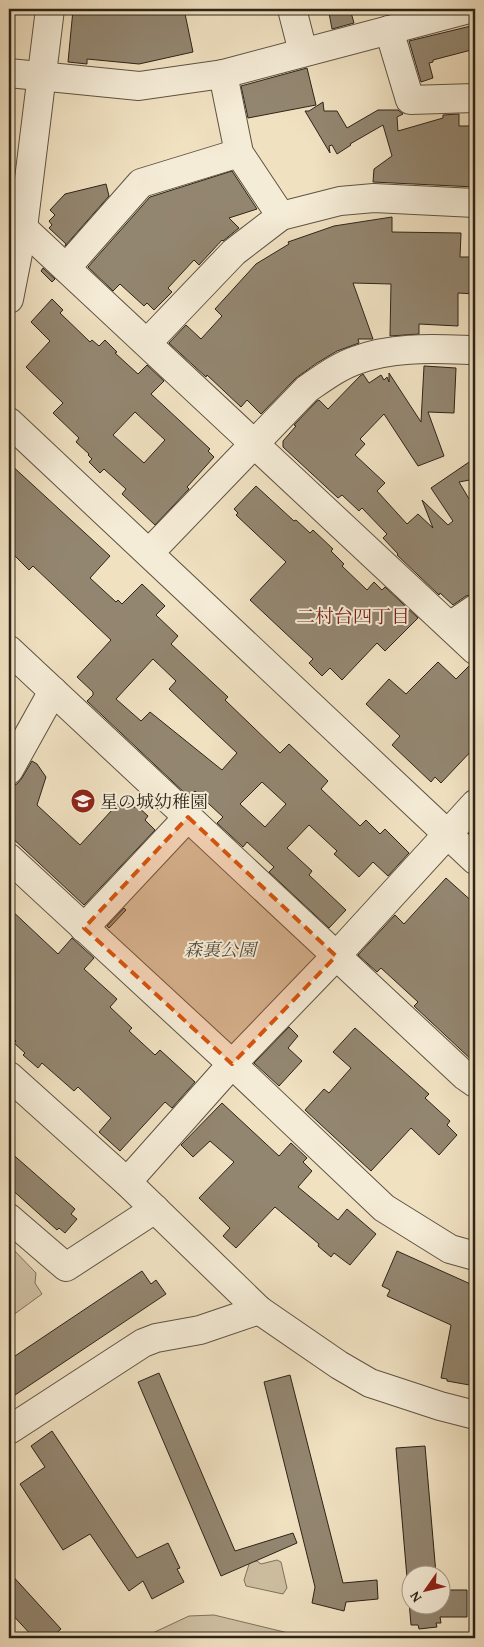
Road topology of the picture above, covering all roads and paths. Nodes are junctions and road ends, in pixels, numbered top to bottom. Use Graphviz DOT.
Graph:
graph roads {
  1 [pos="50,9"];
  2 [pos="292,9"];
  3 [pos="470,9"];
  4 [pos="389,30"];
  5 [pos="303,52"];
  6 [pos="9,73"];
  7 [pos="223,74"];
  8 [pos="43,77"];
  9 [pos="475,98"];
  10 [pos="239,154"];
  11 [pos="475,203"];
  12 [pos="281,216"];
  13 [pos="23,228"];
  14 [pos="66,268"];
  15 [pos="9,299"];
  16 [pos="147,343"];
  17 [pos="475,350"];
  18 [pos="9,422"];
  19 [pos="254,444"];
  20 [pos="149,553"];
  21 [pos="475,609"];
  22 [pos="450,626"];
  23 [pos="9,650"];
  24 [pos="475,650"];
  25 [pos="53,691"];
  26 [pos="9,770"];
  27 [pos="475,804"];
  28 [pos="188,817"];
  29 [pos="447,834"];
  30 [pos="9,858"];
  31 [pos="475,860"];
  32 [pos="84,928"];
  33 [pos="336,956"];
  34 [pos="232,1064"];
  35 [pos="9,1076"];
  36 [pos="475,1083"];
  37 [pos="127,1182"];
  38 [pos="155,1209"];
  39 [pos="9,1218"];
  40 [pos="475,1256"];
  41 [pos="259,1310"];
  42 [pos="475,1415"];
  43 [pos="9,1430"];
  1 -- 8 [label="street"];
  2 -- 5 [label="street"];
  3 -- 4 [label="street"];
  4 -- 5 [label="street"];
  4 -- 9 [label="street"];
  5 -- 7 [label="street"];
  6 -- 8 [label="street"];
  7 -- 8 [label="street"];
  7 -- 10 [label="street"];
  8 -- 13 [label="street"];
  10 -- 12 [label="street"];
  10 -- 14 [label="street"];
  11 -- 12 [label="street"];
  12 -- 16 [label="street"];
  13 -- 14 [label="street"];
  13 -- 15 [label="street"];
  14 -- 16 [label="street"];
  16 -- 19 [label="street"];
  17 -- 19 [label="street"];
  18 -- 20 [label="street"];
  19 -- 20 [label="street"];
  19 -- 22 [label="street"];
  20 -- 29 [label="street"];
  21 -- 22 [label="street"];
  22 -- 24 [label="street"];
  23 -- 25 [label="street"];
  25 -- 26 [label="street"];
  25 -- 28 [label="street"];
  27 -- 29 [label="street"];
  28 -- 32 [label="street"];
  28 -- 33 [label="street"];
  29 -- 31 [label="street"];
  29 -- 33 [label="street"];
  30 -- 32 [label="street"];
  32 -- 34 [label="street"];
  33 -- 34 [label="street"];
  33 -- 36 [label="street"];
  34 -- 37 [label="street"];
  34 -- 40 [label="street"];
  35 -- 37 [label="street"];
  37 -- 38 [label="street"];
  38 -- 39 [label="street"];
  38 -- 41 [label="street"];
  41 -- 42 [label="street"];
  41 -- 43 [label="street"];
}
